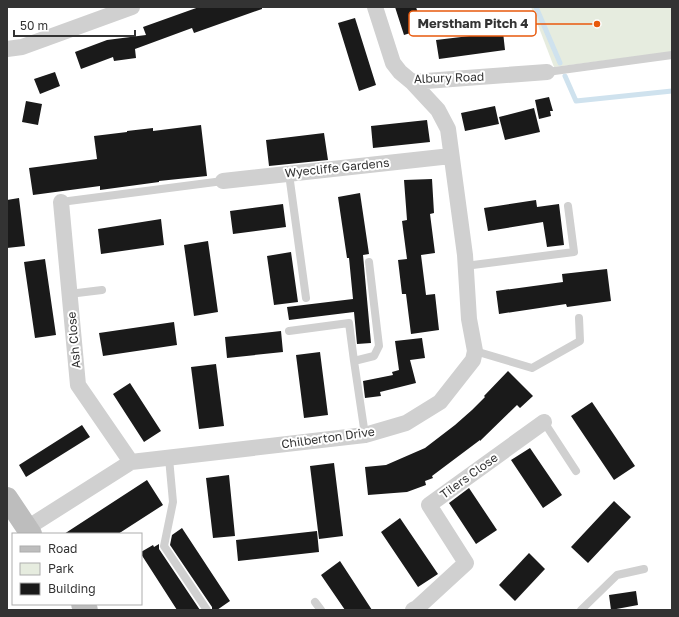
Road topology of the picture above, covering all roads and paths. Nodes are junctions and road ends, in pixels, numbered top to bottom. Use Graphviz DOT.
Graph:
graph roads {
  1 [pos="132,7"];
  2 [pos="375,7"];
  3 [pos="7,49"];
  4 [pos="672,55"];
  5 [pos="547,72"];
  6 [pos="412,82"];
  7 [pos="451,156"];
  8 [pos="289,174"];
  9 [pos="223,181"];
  10 [pos="61,202"];
  11 [pos="568,206"];
  12 [pos="369,262"];
  13 [pos="465,266"];
  14 [pos="102,290"];
  15 [pos="69,294"];
  16 [pos="306,298"];
  17 [pos="579,318"];
  18 [pos="289,331"];
  19 [pos="475,351"];
  20 [pos="354,361"];
  21 [pos="544,422"];
  22 [pos="365,435"];
  23 [pos="169,458"];
  24 [pos="132,462"];
  25 [pos="576,471"];
  26 [pos="7,498"];
  27 [pos="29,531"];
  28 [pos="644,569"];
  29 [pos="315,602"];
  30 [pos="207,610"];
  31 [pos="321,610"];
  32 [pos="413,610"];
  33 [pos="581,610"];
  1 -- 3 [label="street"];
  2 -- 6 [label="street, Albury Road"];
  4 -- 5 [label="lane"];
  5 -- 6 [label="street, Albury Road"];
  6 -- 7 [label="street"];
  7 -- 8 [label="street, Wyecliffe Gardens"];
  7 -- 13 [label="street"];
  8 -- 9 [label="street, Wyecliffe Gardens"];
  8 -- 16 [label="lane"];
  9 -- 10 [label="lane"];
  10 -- 15 [label="street, Ash Close"];
  11 -- 13 [label="lane"];
  12 -- 20 [label="lane"];
  13 -- 19 [label="street"];
  14 -- 15 [label="lane"];
  15 -- 24 [label="street, Ash Close"];
  17 -- 19 [label="lane"];
  18 -- 20 [label="lane"];
  19 -- 22 [label="street, Chilberton Drive"];
  20 -- 22 [label="lane"];
  21 -- 25 [label="lane"];
  21 -- 32 [label="street, Tilers Close"];
  22 -- 23 [label="street, Chilberton Drive"];
  23 -- 24 [label="street, Chilberton Drive"];
  23 -- 30 [label="lane"];
  24 -- 27 [label="street, Chilberton Drive"];
  26 -- 27 [label="street"];
  28 -- 33 [label="lane"];
  29 -- 31 [label="lane"];
}
